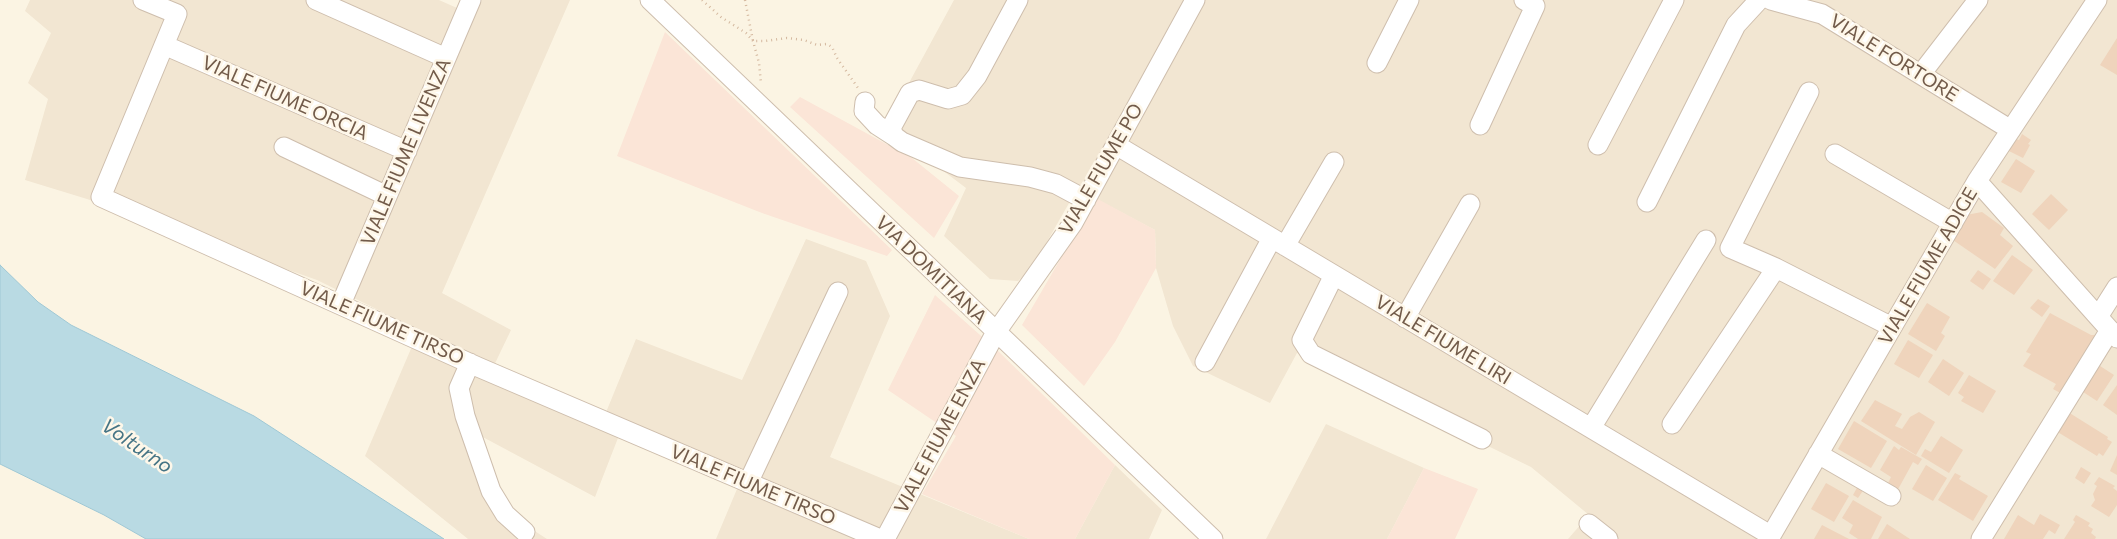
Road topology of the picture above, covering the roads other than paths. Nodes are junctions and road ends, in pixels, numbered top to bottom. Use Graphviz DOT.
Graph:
graph roads {
  1 [pos="143,0"];
  2 [pos="316,0"];
  3 [pos="650,0"];
  4 [pos="1018,0"];
  5 [pos="1195,0"];
  6 [pos="1409,0"];
  7 [pos="1674,0"];
  8 [pos="1759,0"];
  9 [pos="1771,0"];
  10 [pos="1978,0"];
  11 [pos="2097,0"];
  12 [pos="465,2"];
  13 [pos="1530,3"];
  14 [pos="1828,7"];
  15 [pos="164,45"];
  16 [pos="446,58"];
  17 [pos="1377,63"];
  18 [pos="1921,74"];
  19 [pos="1809,92"];
  20 [pos="865,102"];
  21 [pos="1480,125"];
  22 [pos="2011,130"];
  23 [pos="894,136"];
  24 [pos="1116,145"];
  25 [pos="1598,145"];
  26 [pos="284,147"];
  27 [pos="407,151"];
  28 [pos="1835,154"];
  29 [pos="1334,162"];
  30 [pos="1978,181"];
  31 [pos="387,196"];
  32 [pos="1086,200"];
  33 [pos="1647,202"];
  34 [pos="1470,204"];
  35 [pos="1953,223"];
  36 [pos="1706,240"];
  37 [pos="1279,242"];
  38 [pos="1776,268"];
  39 [pos="1334,275"];
  40 [pos="2117,287"];
  41 [pos="838,292"];
  42 [pos="341,304"];
  43 [pos="1405,318"];
  44 [pos="1892,327"];
  45 [pos="2108,329"];
  46 [pos="996,332"];
  47 [pos="1206,362"];
  48 [pos="470,364"];
  49 [pos="1672,424"];
  50 [pos="1591,428"];
  51 [pos="1482,439"];
  52 [pos="1818,454"];
  53 [pos="748,482"];
  54 [pos="1891,496"];
  55 [pos="1589,524"];
  56 [pos="525,532"];
  57 [pos="1770,537"];
  58 [pos="880,539"];
  59 [pos="885,539"];
  60 [pos="1213,539"];
  61 [pos="1608,539"];
  62 [pos="1981,539"];
  1 -- 15 [label="street, VIALE FIUME TIRSO"];
  2 -- 16 [label="street"];
  3 -- 46 [label="street, VIA DOMITIANA"];
  4 -- 23 [label="street"];
  5 -- 24 [label="street, VIALE FIUME PO"];
  6 -- 17 [label="street"];
  7 -- 25 [label="street"];
  8 -- 33 [label="street"];
  9 -- 14 [label="street, VIALE FORTORE"];
  10 -- 18 [label="street"];
  11 -- 22 [label="street, VIALE FIUME ADIGE"];
  12 -- 16 [label="street, VIALE FIUME LIVENZA"];
  13 -- 21 [label="street"];
  14 -- 18 [label="street, VIALE FORTORE"];
  15 -- 27 [label="street, VIALE FIUME ORCIA"];
  15 -- 42 [label="street, VIALE FIUME TIRSO"];
  16 -- 27 [label="street, VIALE FIUME LIVENZA"];
  18 -- 22 [label="street, VIALE FORTORE"];
  19 -- 38 [label="street"];
  20 -- 23 [label="street"];
  22 -- 30 [label="street, VIALE FIUME ADIGE"];
  23 -- 32 [label="street"];
  24 -- 32 [label="street, VIALE FIUME PO"];
  24 -- 37 [label="street, VIALE FIUME LIRI"];
  26 -- 31 [label="street"];
  27 -- 31 [label="street, VIALE FIUME LIVENZA"];
  28 -- 35 [label="street"];
  29 -- 37 [label="street"];
  30 -- 35 [label="street, VIALE FIUME ADIGE"];
  30 -- 45 [label="street"];
  31 -- 42 [label="street, VIALE FIUME LIVENZA"];
  32 -- 46 [label="street, VIALE FIUME PO"];
  34 -- 43 [label="street"];
  35 -- 44 [label="street, VIALE FIUME ADIGE"];
  36 -- 50 [label="street"];
  37 -- 39 [label="street, VIALE FIUME LIRI"];
  37 -- 47 [label="street"];
  38 -- 44 [label="street"];
  38 -- 49 [label="street"];
  39 -- 43 [label="street, VIALE FIUME LIRI"];
  39 -- 51 [label="street"];
  40 -- 45 [label="street"];
  41 -- 53 [label="street"];
  42 -- 48 [label="street, VIALE FIUME TIRSO"];
  43 -- 50 [label="street, VIALE FIUME LIRI"];
  44 -- 52 [label="street, VIALE FIUME ADIGE"];
  45 -- 62 [label="street"];
  46 -- 59 [label="street, VIALE FIUME ENZA"];
  46 -- 60 [label="street, VIA DOMITIANA"];
  48 -- 53 [label="street, VIALE FIUME TIRSO"];
  48 -- 56 [label="street"];
  50 -- 57 [label="street, VIALE FIUME LIRI"];
  52 -- 54 [label="street"];
  52 -- 57 [label="street, VIALE FIUME ADIGE"];
  53 -- 58 [label="street, VIALE FIUME TIRSO"];
  55 -- 61 [label="street"];
}
